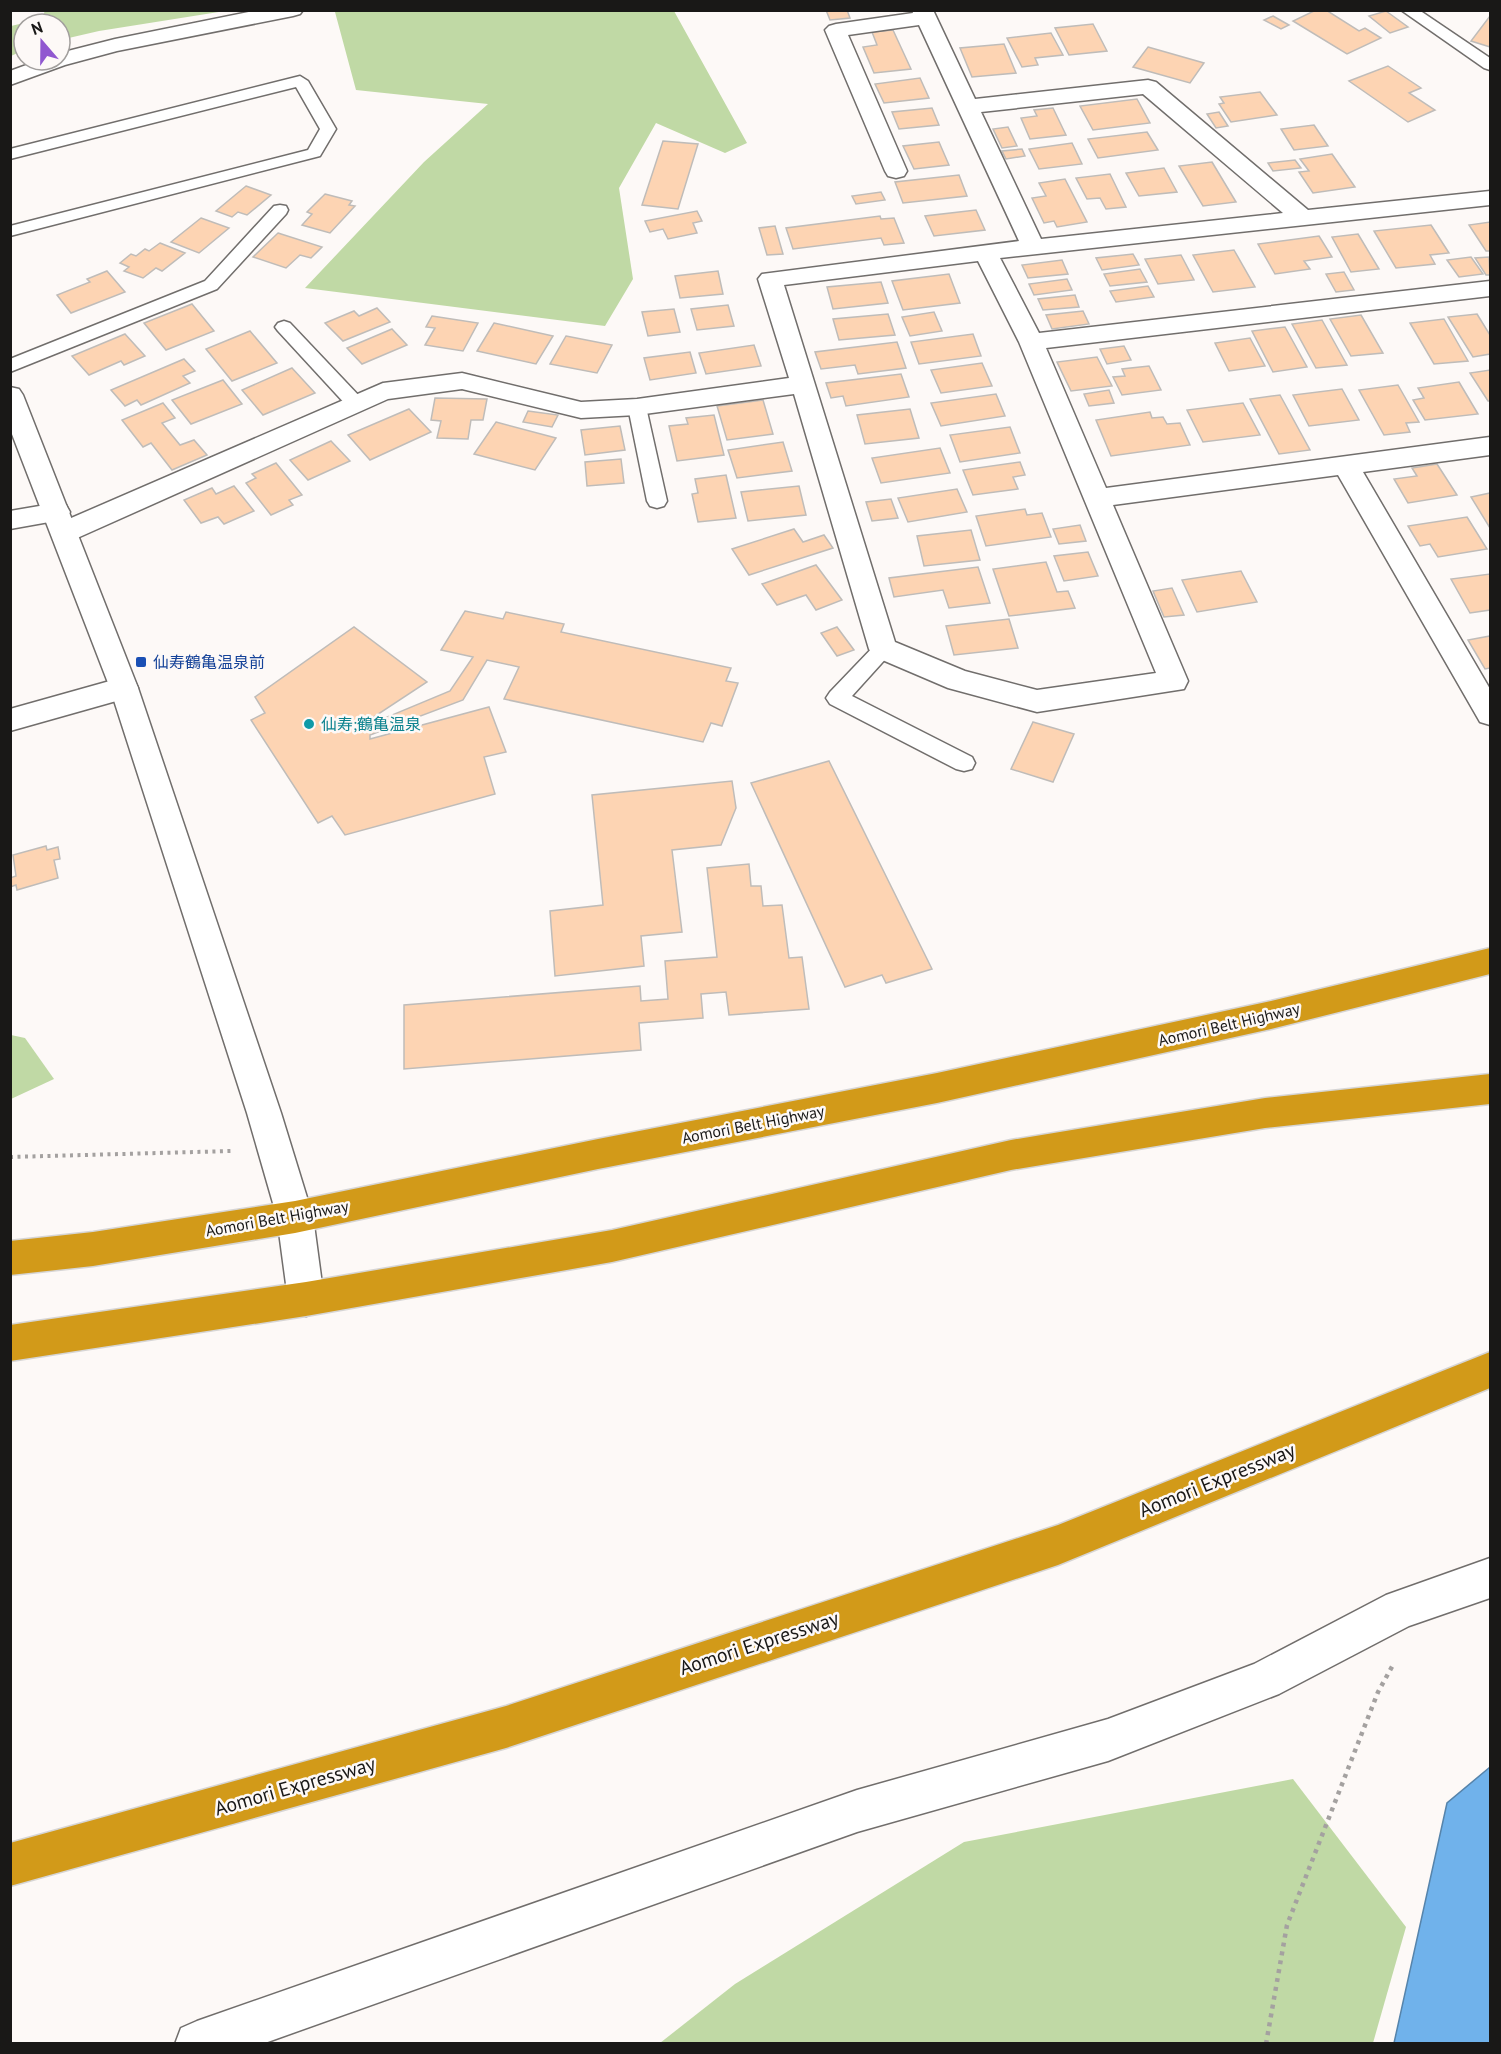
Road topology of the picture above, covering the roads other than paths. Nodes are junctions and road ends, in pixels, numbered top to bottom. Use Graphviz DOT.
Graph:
graph roads {
  1 [pos="293,10"];
  2 [pos="1408,10"];
  3 [pos="923,14"];
  4 [pos="72,57"];
  5 [pos="1491,65"];
  6 [pos="28,72"];
  7 [pos="10,79"];
  8 [pos="966,107"];
  9 [pos="10,154"];
  10 [pos="896,171"];
  11 [pos="1491,198"];
  12 [pos="280,210"];
  13 [pos="1304,219"];
  14 [pos="10,231"];
  15 [pos="1033,248"];
  16 [pos="986,254"];
  17 [pos="1491,288"];
  18 [pos="284,327"];
  19 [pos="1031,342"];
  20 [pos="10,366"];
  21 [pos="804,384"];
  22 [pos="10,395"];
  23 [pos="355,403"];
  24 [pos="637,407"];
  25 [pos="1491,446"];
  26 [pos="1346,466"];
  27 [pos="1097,498"];
  28 [pos="657,501"];
  29 [pos="10,520"];
  30 [pos="61,522"];
  31 [pos="883,649"];
  32 [pos="124,688"];
  33 [pos="1491,714"];
  34 [pos="10,720"];
  35 [pos="964,763"];
  36 [pos="1491,961"];
  37 [pos="1491,1089"];
  38 [pos="295,1217"];
  39 [pos="10,1258"];
  40 [pos="306,1299"];
  41 [pos="10,1343"];
  42 [pos="1491,1370"];
  43 [pos="1491,1578"];
  44 [pos="10,1865"];
  45 [pos="197,2043"];
  1 -- 4 [label="street"];
  2 -- 5 [label="lane"];
  3 -- 8 [label="street"];
  3 -- 10 [label="street"];
  6 -- 7 [label="street"];
  8 -- 13 [label="street"];
  8 -- 15 [label="street"];
  9 -- 14 [label="lane"];
  11 -- 13 [label="street"];
  12 -- 20 [label="lane"];
  13 -- 15 [label="street"];
  15 -- 16 [label="street"];
  16 -- 19 [label="street"];
  16 -- 21 [label="street"];
  17 -- 19 [label="street"];
  18 -- 23 [label="lane"];
  19 -- 27 [label="street"];
  21 -- 24 [label="street"];
  21 -- 31 [label="street"];
  22 -- 30 [label="street"];
  23 -- 24 [label="street"];
  23 -- 30 [label="street"];
  24 -- 28 [label="lane"];
  25 -- 26 [label="street"];
  26 -- 27 [label="street"];
  26 -- 33 [label="street"];
  27 -- 31 [label="street"];
  29 -- 30 [label="street"];
  30 -- 32 [label="street"];
  31 -- 35 [label="lane"];
  32 -- 34 [label="street"];
  32 -- 38 [label="street"];
  36 -- 38 [label="highway, Aomori Belt Highway"];
  37 -- 40 [label="highway"];
  38 -- 39 [label="highway, Aomori Belt Highway"];
  38 -- 40 [label="street"];
  40 -- 41 [label="highway"];
  42 -- 44 [label="highway, Aomori Expressway"];
  43 -- 45 [label="street"];
}
